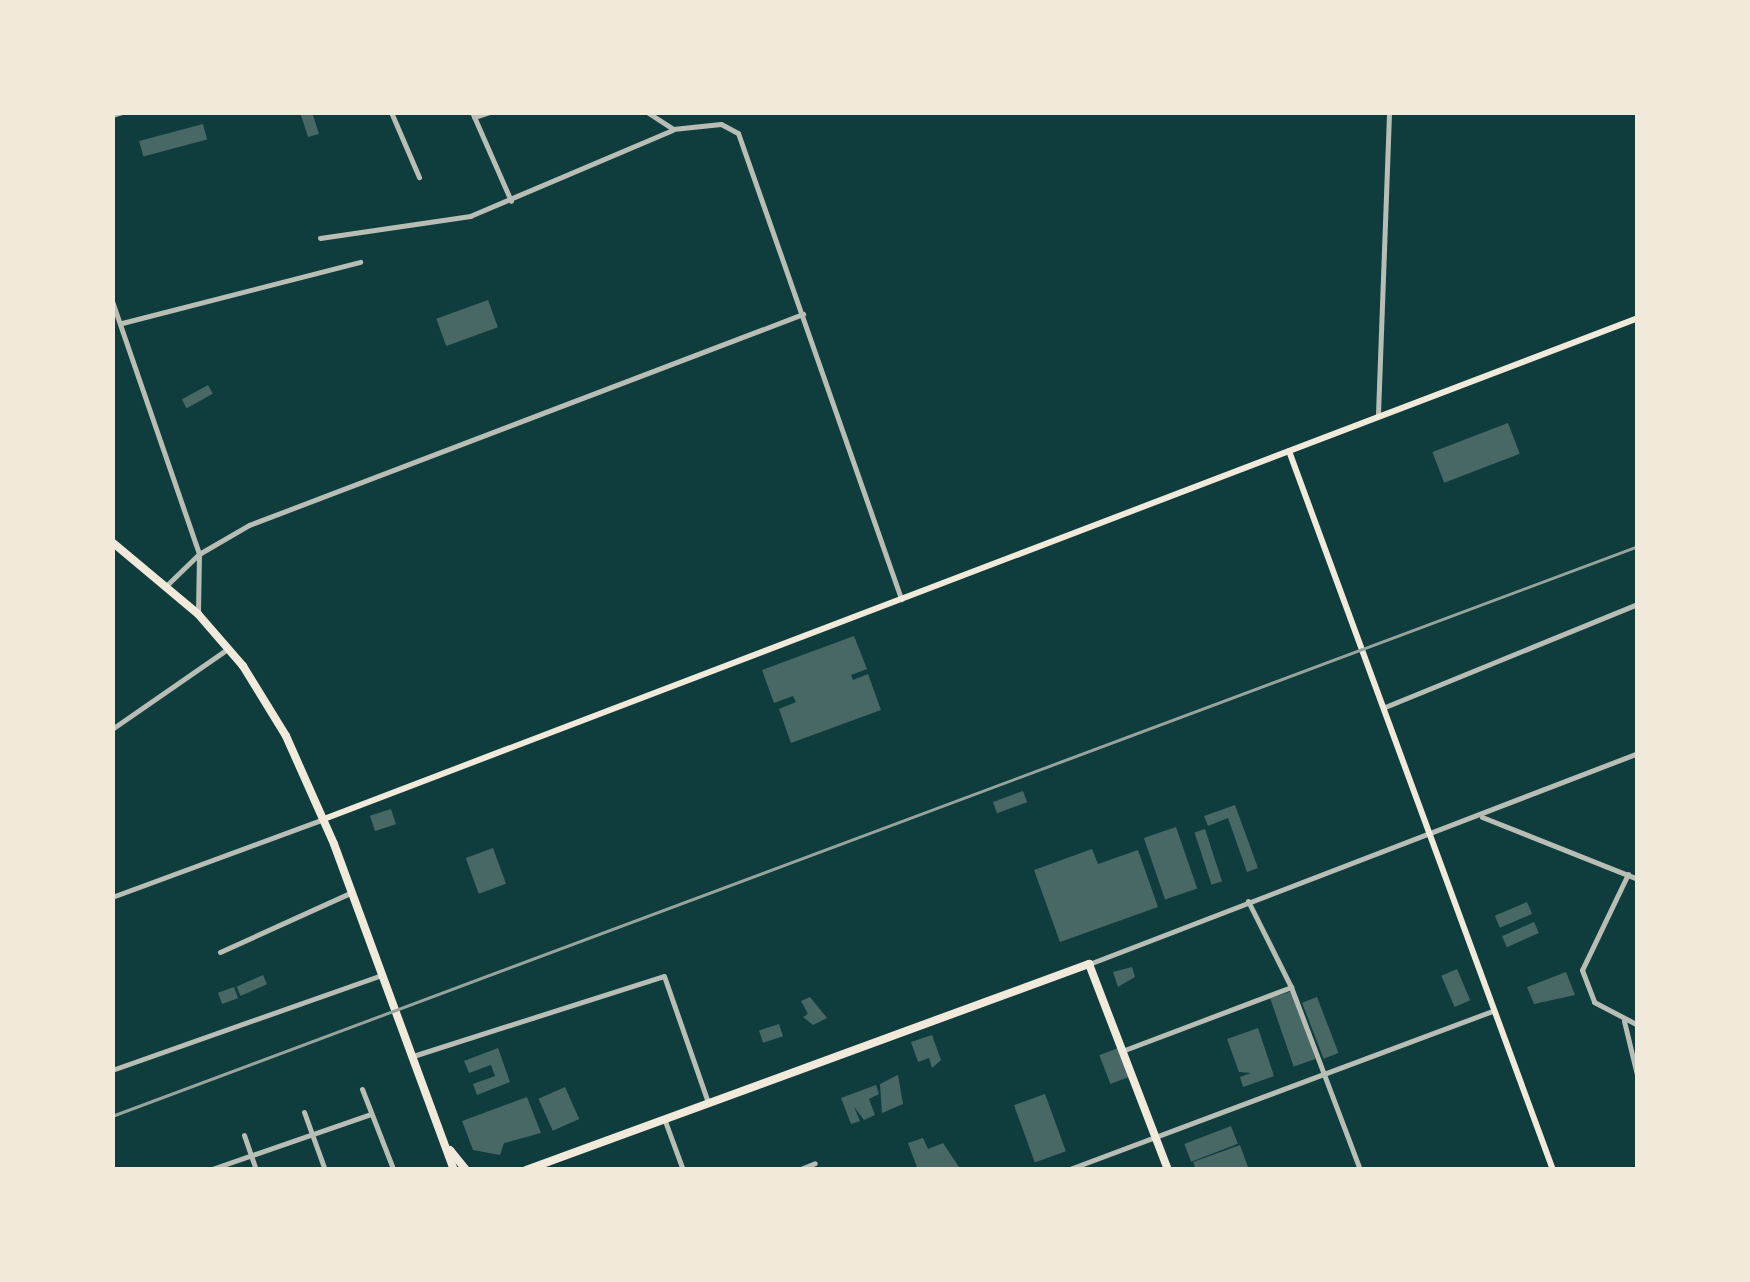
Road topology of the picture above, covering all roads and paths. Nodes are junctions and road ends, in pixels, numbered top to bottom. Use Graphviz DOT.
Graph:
graph roads {
  1 [pos="122,112"];
  2 [pos="391,112"];
  3 [pos="489,112"];
  4 [pos="648,112"];
  5 [pos="1388,112"];
  6 [pos="112,115"];
  7 [pos="473,115"];
  8 [pos="673,129"];
  9 [pos="418,178"];
  10 [pos="511,202"];
  11 [pos="320,238"];
  12 [pos="360,262"];
  13 [pos="112,300"];
  14 [pos="114,310"];
  15 [pos="803,314"];
  16 [pos="1638,318"];
  17 [pos="122,323"];
  18 [pos="1378,414"];
  19 [pos="1289,451"];
  20 [pos="112,542"];
  21 [pos="198,554"];
  22 [pos="168,584"];
  23 [pos="901,600"];
  24 [pos="1638,604"];
  25 [pos="198,614"];
  26 [pos="228,648"];
  27 [pos="1385,707"];
  28 [pos="112,729"];
  29 [pos="1638,753"];
  30 [pos="1479,816"];
  31 [pos="324,819"];
  32 [pos="1432,834"];
  33 [pos="1628,874"];
  34 [pos="1638,879"];
  35 [pos="352,892"];
  36 [pos="112,897"];
  37 [pos="1248,901"];
  38 [pos="220,952"];
  39 [pos="1089,964"];
  40 [pos="382,974"];
  41 [pos="1291,987"];
  42 [pos="1494,1010"];
  43 [pos="1622,1018"];
  44 [pos="1638,1025"];
  45 [pos="1122,1050"];
  46 [pos="413,1056"];
  47 [pos="112,1070"];
  48 [pos="1322,1074"];
  49 [pos="1638,1079"];
  50 [pos="362,1089"];
  51 [pos="710,1104"];
  52 [pos="304,1112"];
  53 [pos="371,1114"];
  54 [pos="665,1121"];
  55 [pos="244,1135"];
  56 [pos="312,1135"];
  57 [pos="1156,1136"];
  58 [pos="447,1146"];
  59 [pos="252,1157"];
  60 [pos="555,1163"];
  61 [pos="814,1163"];
  62 [pos="392,1166"];
  63 [pos="210,1170"];
  64 [pos="256,1170"];
  65 [pos="325,1170"];
  66 [pos="454,1170"];
  67 [pos="466,1170"];
  68 [pos="526,1170"];
  69 [pos="544,1170"];
  70 [pos="684,1170"];
  71 [pos="798,1170"];
  72 [pos="1066,1170"];
  73 [pos="1168,1170"];
  74 [pos="1360,1170"];
  75 [pos="1553,1170"];
  1 -- 6 [label="street"];
  2 -- 9 [label="street"];
  3 -- 7 [label="street"];
  4 -- 8 [label="street"];
  5 -- 18 [label="street"];
  7 -- 10 [label="street"];
  8 -- 10 [label="street"];
  8 -- 15 [label="street"];
  10 -- 11 [label="street"];
  12 -- 17 [label="street"];
  13 -- 14 [label="street"];
  14 -- 17 [label="street"];
  15 -- 21 [label="street"];
  15 -- 23 [label="street"];
  16 -- 18 [label="main road"];
  17 -- 21 [label="street"];
  18 -- 19 [label="main road"];
  19 -- 23 [label="main road"];
  19 -- 27 [label="main road"];
  20 -- 22 [label="highway"];
  21 -- 22 [label="street"];
  21 -- 25 [label="street"];
  22 -- 25 [label="highway"];
  23 -- 31 [label="main road"];
  24 -- 27 [label="street"];
  25 -- 26 [label="highway"];
  26 -- 28 [label="street"];
  26 -- 31 [label="highway"];
  27 -- 32 [label="main road"];
  29 -- 30 [label="street"];
  30 -- 32 [label="street"];
  30 -- 33 [label="street"];
  31 -- 35 [label="highway"];
  31 -- 36 [label="street"];
  32 -- 37 [label="street"];
  32 -- 42 [label="main road"];
  33 -- 34 [label="street"];
  33 -- 43 [label="street"];
  35 -- 38 [label="street"];
  35 -- 40 [label="highway"];
  37 -- 39 [label="street"];
  37 -- 41 [label="street"];
  39 -- 45 [label="highway"];
  39 -- 51 [label="highway"];
  40 -- 46 [label="highway"];
  40 -- 47 [label="street"];
  41 -- 45 [label="street"];
  41 -- 48 [label="street"];
  42 -- 48 [label="street"];
  42 -- 75 [label="main road"];
  43 -- 44 [label="street"];
  43 -- 49 [label="street"];
  45 -- 57 [label="highway"];
  46 -- 51 [label="street"];
  46 -- 58 [label="highway"];
  48 -- 57 [label="street"];
  48 -- 74 [label="street"];
  50 -- 53 [label="street"];
  51 -- 54 [label="highway"];
  52 -- 56 [label="street"];
  53 -- 56 [label="street"];
  53 -- 62 [label="street"];
  54 -- 60 [label="highway"];
  54 -- 70 [label="street"];
  55 -- 59 [label="street"];
  56 -- 59 [label="street"];
  56 -- 65 [label="street"];
  57 -- 72 [label="street"];
  57 -- 73 [label="highway"];
  58 -- 66 [label="highway"];
  58 -- 67 [label="highway"];
  59 -- 63 [label="street"];
  59 -- 64 [label="street"];
  60 -- 68 [label="highway"];
  60 -- 69 [label="highway"];
  61 -- 71 [label="street"];
}
